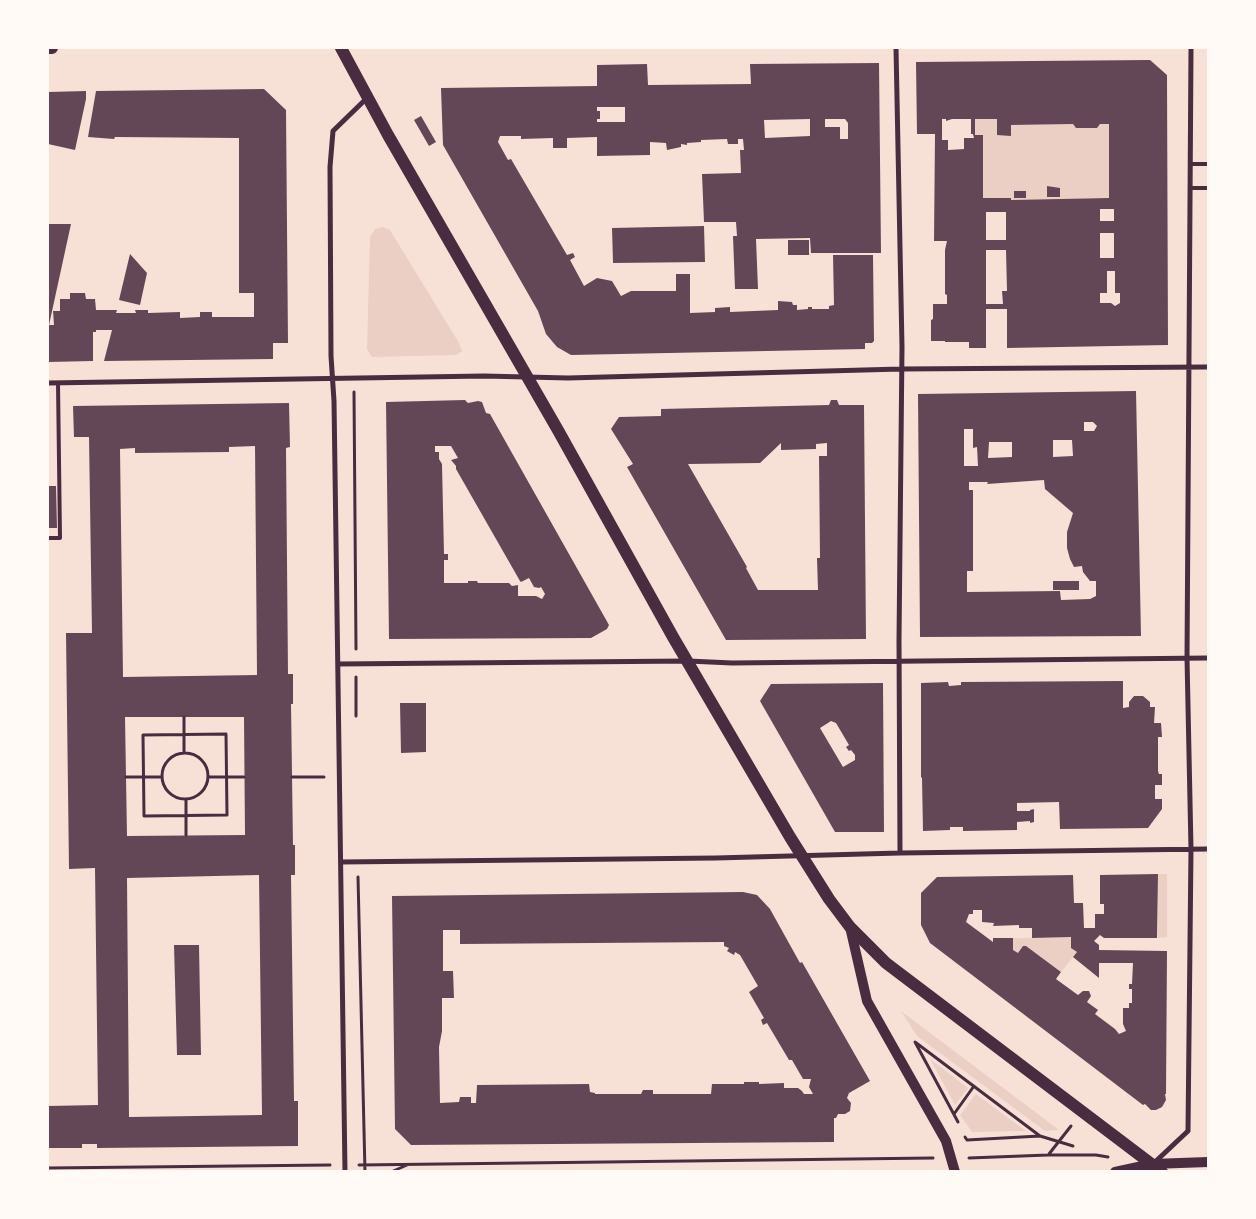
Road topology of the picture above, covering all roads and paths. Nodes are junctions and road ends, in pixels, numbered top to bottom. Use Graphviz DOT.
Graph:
graph roads {
  1 [pos="48,48"];
  2 [pos="52,48"];
  3 [pos="341,48"];
  4 [pos="896,48"];
  5 [pos="1192,48"];
  6 [pos="367,98"];
  7 [pos="1190,164"];
  8 [pos="1208,164"];
  9 [pos="1190,188"];
  10 [pos="1208,188"];
  11 [pos="1188,367"];
  12 [pos="1208,367"];
  13 [pos="902,369"];
  14 [pos="528,377"];
  15 [pos="332,378"];
  16 [pos="353,378"];
  17 [pos="58,383"];
  18 [pos="48,384"];
  19 [pos="48,538"];
  20 [pos="1186,658"];
  21 [pos="1208,658"];
  22 [pos="688,661"];
  23 [pos="900,661"];
  24 [pos="338,664"];
  25 [pos="357,664"];
  26 [pos="184,717"];
  27 [pos="356,720"];
  28 [pos="184,735"];
  29 [pos="184,752"];
  30 [pos="126,777"];
  31 [pos="162,777"];
  32 [pos="208,777"];
  33 [pos="226,777"];
  34 [pos="244,777"];
  35 [pos="292,777"];
  36 [pos="326,777"];
  37 [pos="144,778"];
  38 [pos="186,799"];
  39 [pos="186,815"];
  40 [pos="186,835"];
  41 [pos="1191,849"];
  42 [pos="1208,849"];
  43 [pos="900,853"];
  44 [pos="802,856"];
  45 [pos="341,862"];
  46 [pos="358,862"];
  47 [pos="850,927"];
  48 [pos="974,1086"];
  49 [pos="1082,1112"];
  50 [pos="954,1114"];
  51 [pos="958,1123"];
  52 [pos="962,1132"];
  53 [pos="1040,1136"];
  54 [pos="1058,1141"];
  55 [pos="1073,1146"];
  56 [pos="1048,1155"];
  57 [pos="952,1158"];
  58 [pos="1115,1158"];
  59 [pos="1208,1162"];
  60 [pos="410,1164"];
  61 [pos="345,1165"];
  62 [pos="364,1165"];
  63 [pos="48,1168"];
  64 [pos="1157,1168"];
  65 [pos="345,1172"];
  66 [pos="364,1172"];
  67 [pos="391,1172"];
  68 [pos="956,1172"];
  69 [pos="1115,1172"];
  1 -- 2 [label="main road"];
  3 -- 6 [label="main road"];
  4 -- 13 [label="street"];
  5 -- 7 [label="street"];
  6 -- 14 [label="main road"];
  6 -- 15 [label="street"];
  7 -- 8 [label="lane"];
  7 -- 9 [label="street"];
  9 -- 10 [label="lane"];
  9 -- 11 [label="street"];
  11 -- 12 [label="street"];
  11 -- 13 [label="street"];
  11 -- 20 [label="street"];
  13 -- 14 [label="street"];
  13 -- 23 [label="street"];
  14 -- 16 [label="street"];
  14 -- 22 [label="main road"];
  15 -- 16 [label="street"];
  15 -- 17 [label="street"];
  15 -- 24 [label="street"];
  16 -- 25 [label="path"];
  17 -- 18 [label="street"];
  17 -- 19 [label="lane"];
  20 -- 21 [label="street"];
  20 -- 23 [label="street"];
  20 -- 41 [label="street"];
  22 -- 23 [label="street"];
  22 -- 25 [label="street"];
  22 -- 44 [label="main road"];
  23 -- 43 [label="street"];
  24 -- 25 [label="street"];
  24 -- 45 [label="street"];
  25 -- 27 [label="path"];
  26 -- 28 [label="path"];
  28 -- 29 [label="path"];
  28 -- 33 [label="path"];
  28 -- 37 [label="path"];
  29 -- 31 [label="path"];
  29 -- 32 [label="path"];
  30 -- 37 [label="path"];
  31 -- 37 [label="path"];
  31 -- 38 [label="path"];
  32 -- 33 [label="path"];
  32 -- 38 [label="path"];
  33 -- 34 [label="path"];
  33 -- 39 [label="path"];
  35 -- 36 [label="path"];
  37 -- 39 [label="path"];
  38 -- 39 [label="path"];
  39 -- 40 [label="path"];
  41 -- 42 [label="street"];
  41 -- 43 [label="street"];
  41 -- 64 [label="street"];
  43 -- 44 [label="street"];
  44 -- 46 [label="street"];
  44 -- 47 [label="main road"];
  45 -- 46 [label="street"];
  45 -- 61 [label="street"];
  46 -- 62 [label="path"];
  47 -- 49 [label="main road"];
  47 -- 57 [label="main road"];
  48 -- 50 [label="path"];
  48 -- 50 [label="path"];
  48 -- 53 [label="path"];
  49 -- 54 [label="path"];
  49 -- 64 [label="main road"];
  50 -- 51 [label="path"];
  52 -- 53 [label="path"];
  53 -- 54 [label="path"];
  54 -- 55 [label="path"];
  54 -- 56 [label="path"];
  56 -- 57 [label="path"];
  56 -- 58 [label="path"];
  57 -- 60 [label="path"];
  57 -- 68 [label="main road"];
  59 -- 64 [label="main road"];
  60 -- 62 [label="path"];
  60 -- 67 [label="path"];
  61 -- 62 [label="path"];
  61 -- 63 [label="path"];
  61 -- 65 [label="street"];
  62 -- 66 [label="path"];
  64 -- 69 [label="main road"];
}
